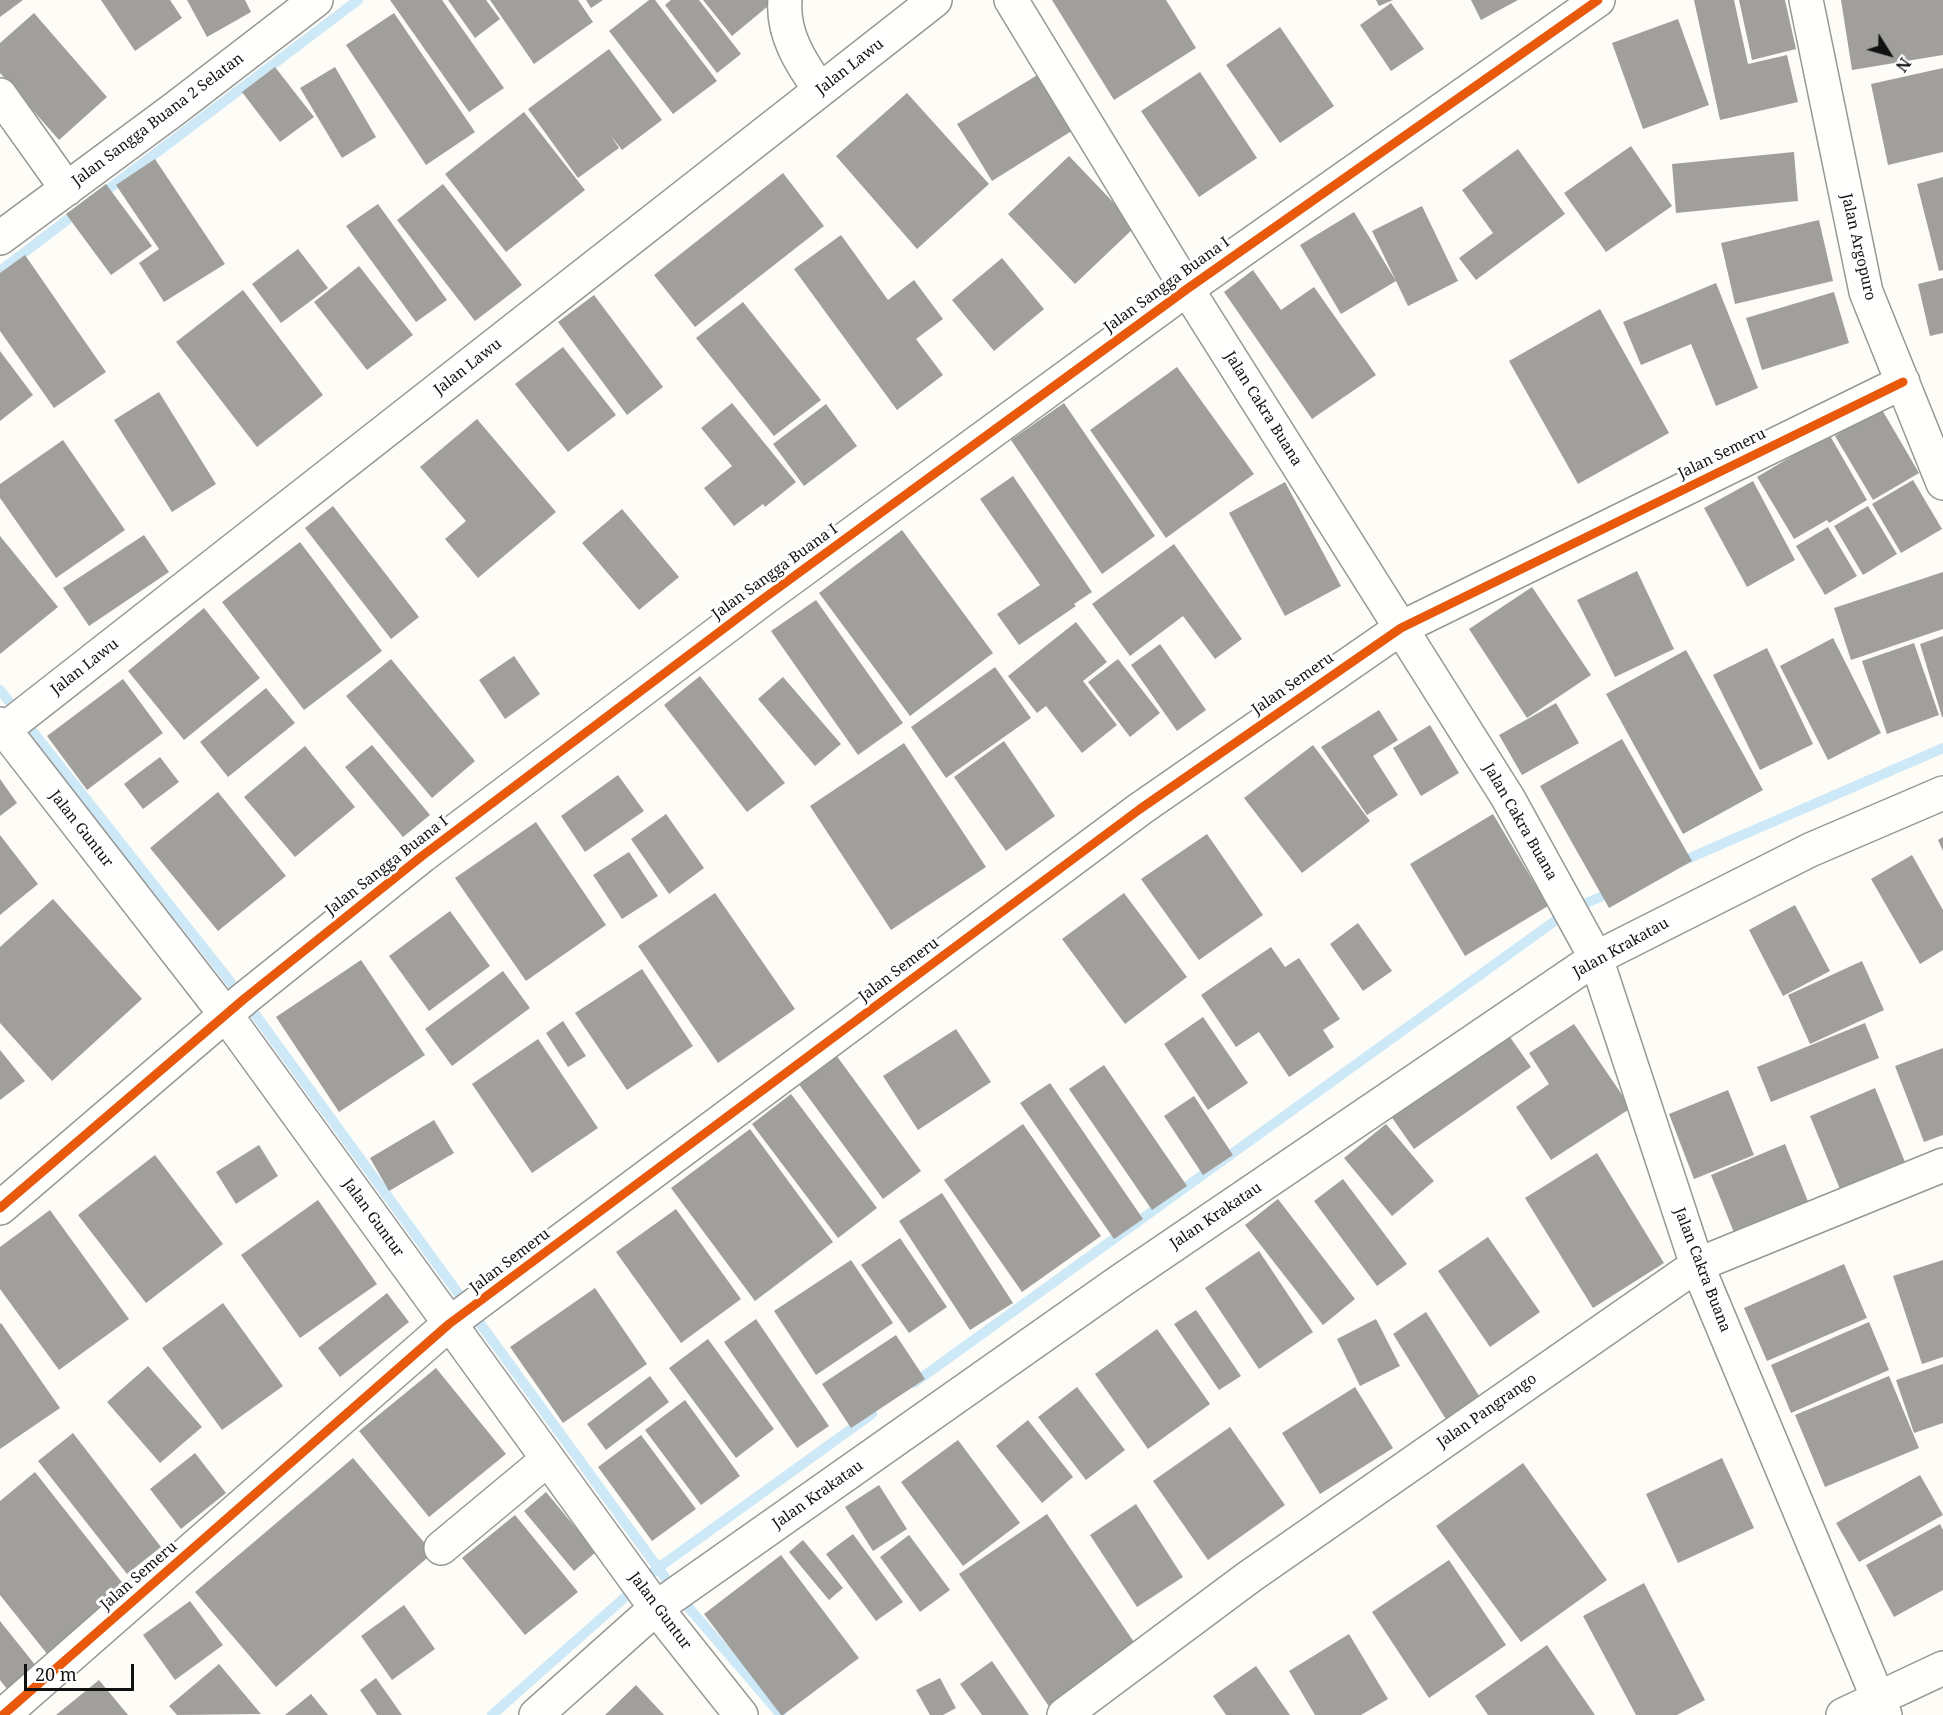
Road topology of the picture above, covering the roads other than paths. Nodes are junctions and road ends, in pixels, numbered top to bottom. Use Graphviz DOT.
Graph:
graph roads {
  1 [pos="316,0"];
  2 [pos="785,0"];
  3 [pos="935,0"];
  4 [pos="1011,0"];
  5 [pos="1598,0"];
  6 [pos="1806,0"];
  7 [pos="820,90"];
  8 [pos="0,94"];
  9 [pos="67,189"];
  10 [pos="0,238"];
  11 [pos="1187,288"];
  12 [pos="1902,382"];
  13 [pos="1943,483"];
  14 [pos="1401,628"];
  15 [pos="1,729"];
  16 [pos="1943,793"];
  17 [pos="1596,958"];
  18 [pos="226,1015"];
  19 [pos="1943,1165"];
  20 [pos="0,1208"];
  21 [pos="1697,1265"];
  22 [pos="449,1324"];
  23 [pos="548,1459"];
  24 [pos="441,1548"];
  25 [pos="656,1608"];
  26 [pos="1943,1668"];
  27 [pos="1881,1706"];
  28 [pos="3,1715"];
  29 [pos="536,1715"];
  30 [pos="741,1715"];
  31 [pos="1064,1715"];
  32 [pos="1843,1715"];
  1 -- 9 [label="street, Jalan Sangga Buana 2 Selatan"];
  2 -- 7 [label="street"];
  3 -- 7 [label="street, Jalan Lawu"];
  4 -- 11 [label="street, Jalan Cakra Buana"];
  5 -- 11 [label="street, Jalan Sangga Buana I"];
  6 -- 12 [label="street, Jalan Argopuro"];
  7 -- 15 [label="street, Jalan Lawu"];
  8 -- 9 [label="street"];
  9 -- 10 [label="street, Jalan Sangga Buana 2 Selatan"];
  11 -- 14 [label="street, Jalan Cakra Buana"];
  11 -- 18 [label="street, Jalan Sangga Buana I"];
  12 -- 13 [label="street, Jalan Argopuro"];
  12 -- 14 [label="street, Jalan Semeru"];
  14 -- 17 [label="street, Jalan Cakra Buana"];
  14 -- 22 [label="street, Jalan Semeru"];
  15 -- 18 [label="street, Jalan Guntur"];
  16 -- 17 [label="street, Jalan Krakatau"];
  17 -- 21 [label="street, Jalan Cakra Buana"];
  17 -- 25 [label="street, Jalan Krakatau"];
  18 -- 20 [label="street, Jalan Sangga Buana I"];
  18 -- 22 [label="street, Jalan Guntur"];
  19 -- 21 [label="street, Jalan Pangrango"];
  21 -- 27 [label="street, Jalan Cakra Buana"];
  21 -- 31 [label="street, Jalan Pangrango"];
  22 -- 23 [label="street, Jalan Guntur"];
  22 -- 28 [label="street, Jalan Semeru"];
  23 -- 24 [label="street"];
  23 -- 25 [label="street, Jalan Guntur"];
  25 -- 29 [label="street, Jalan Krakatau"];
  25 -- 30 [label="street, Jalan Guntur"];
  26 -- 27 [label="street"];
  27 -- 32 [label="street"];
}
